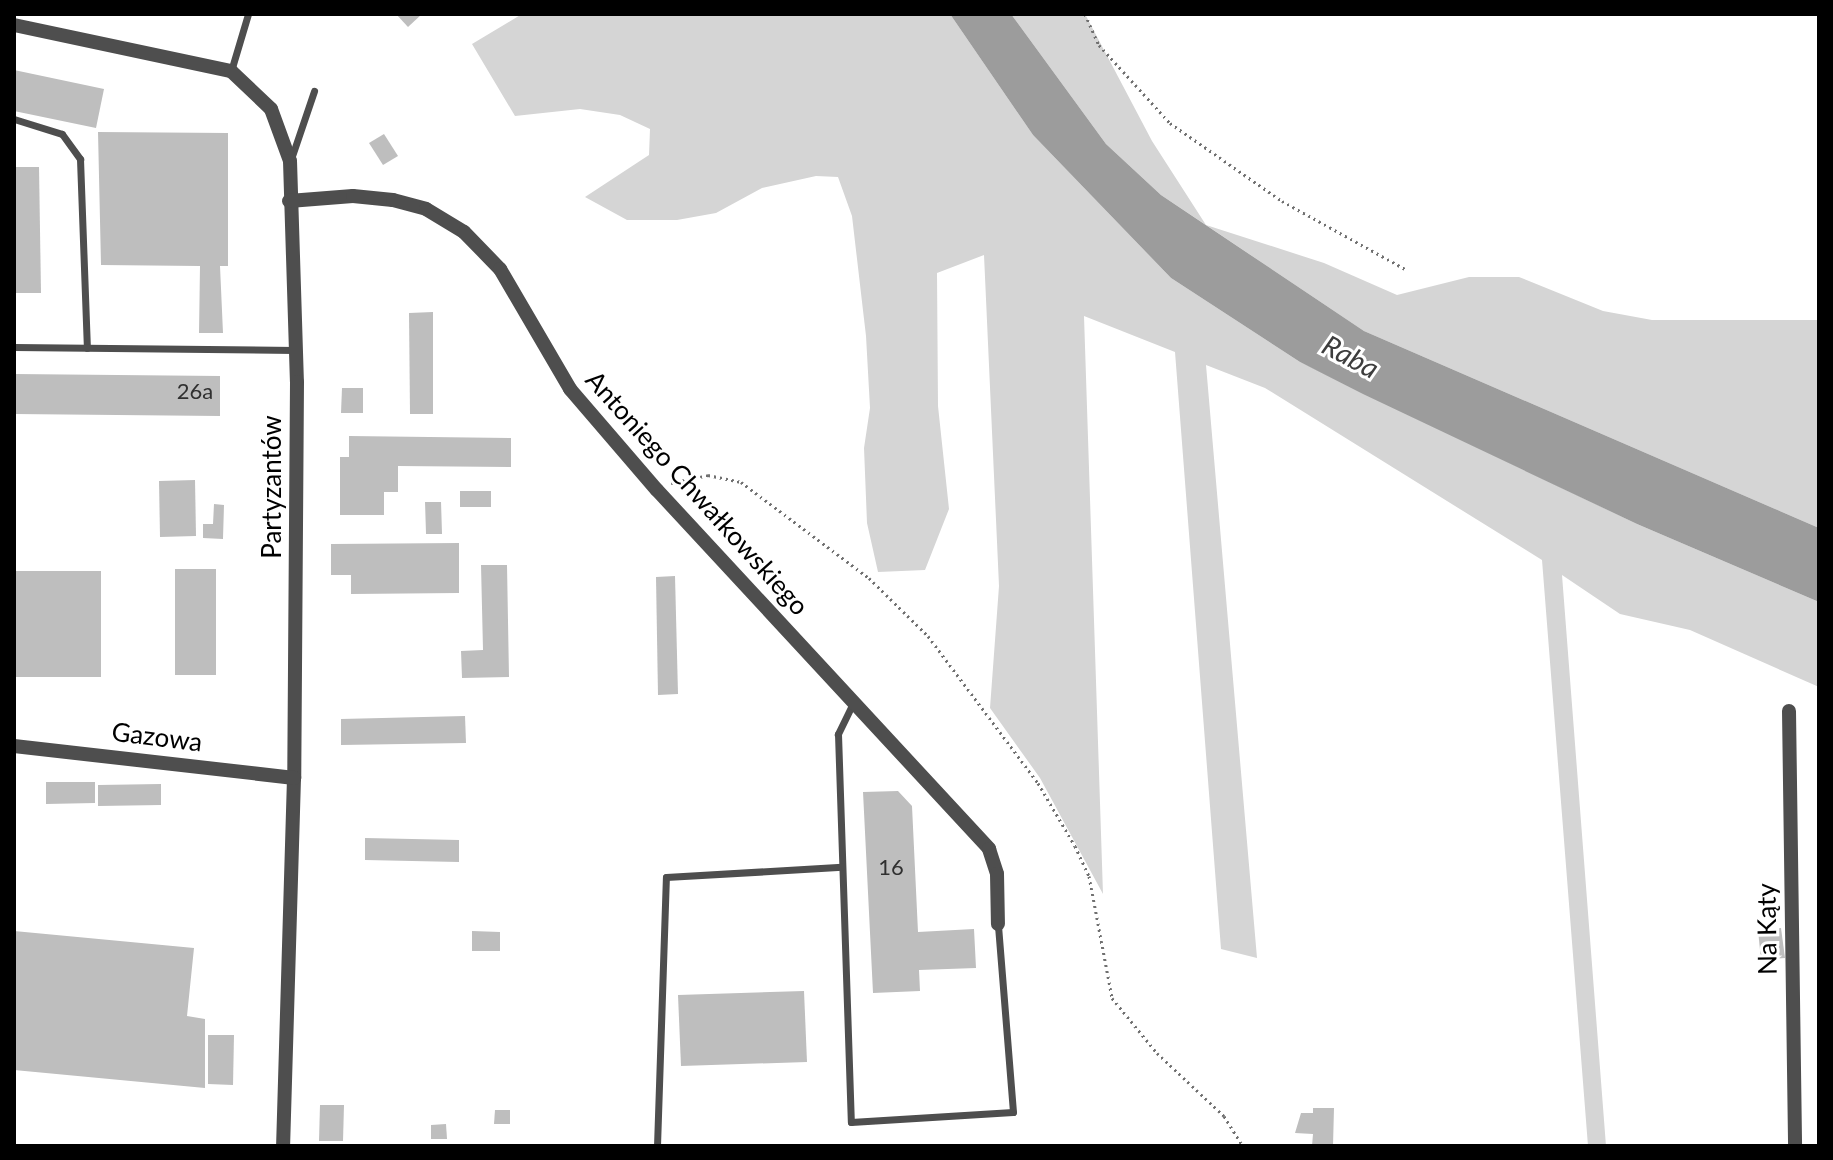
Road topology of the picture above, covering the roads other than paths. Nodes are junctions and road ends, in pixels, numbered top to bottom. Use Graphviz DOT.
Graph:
graph roads {
  1 [pos="248,14"];
  2 [pos="14,25"];
  3 [pos="231,71"];
  4 [pos="314,91"];
  5 [pos="14,119"];
  6 [pos="290,161"];
  7 [pos="289,201"];
  8 [pos="14,347"];
  9 [pos="87,348"];
  10 [pos="295,350"];
  11 [pos="854,701"];
  12 [pos="1789,711"];
  13 [pos="14,746"];
  14 [pos="294,778"];
  15 [pos="842,867"];
  16 [pos="998,924"];
  17 [pos="283,1146"];
  18 [pos="657,1146"];
  19 [pos="1795,1146"];
  1 -- 3 [label="lane"];
  2 -- 3 [label="street"];
  3 -- 6 [label="street, Partyzantów"];
  4 -- 6 [label="lane"];
  5 -- 9 [label="lane"];
  6 -- 7 [label="street, Partyzantów"];
  7 -- 10 [label="street, Partyzantów"];
  7 -- 11 [label="street, Antoniego Chwałkowskiego"];
  8 -- 9 [label="lane"];
  9 -- 10 [label="lane"];
  10 -- 14 [label="street, Partyzantów"];
  11 -- 15 [label="lane"];
  11 -- 16 [label="street, Antoniego Chwałkowskiego"];
  12 -- 19 [label="street, Na Kąty"];
  13 -- 14 [label="street, Gazowa"];
  14 -- 17 [label="street, Partyzantów"];
  15 -- 16 [label="lane"];
  15 -- 18 [label="lane"];
}
